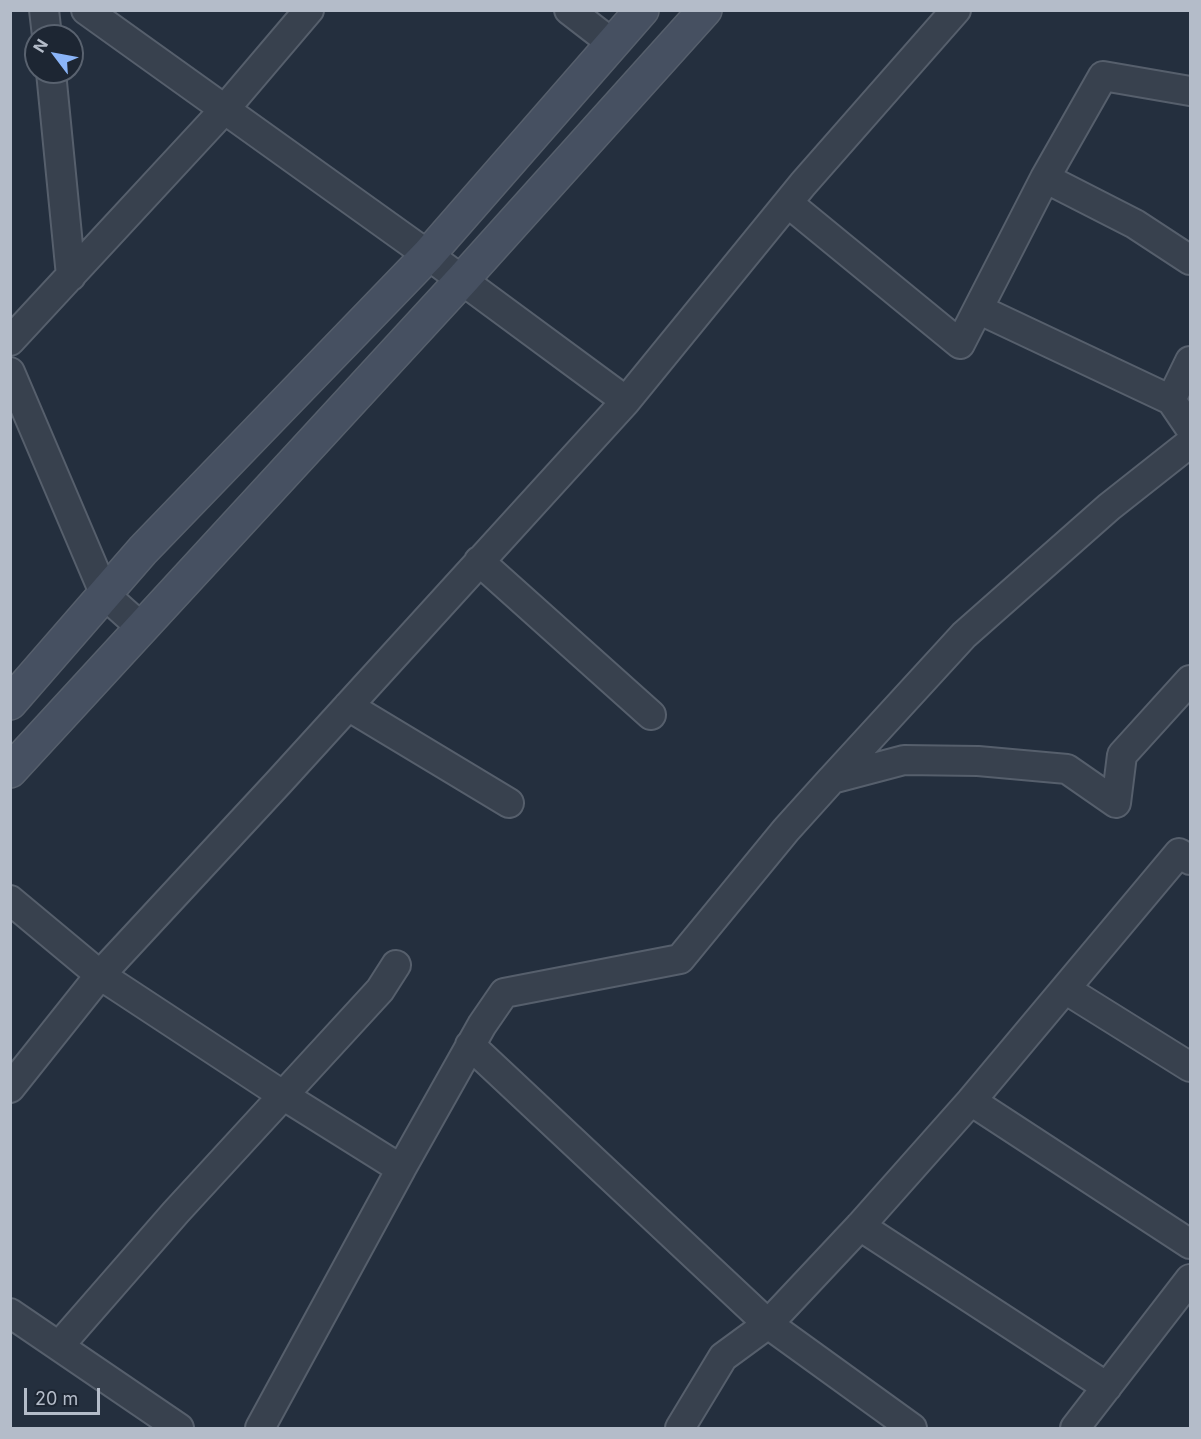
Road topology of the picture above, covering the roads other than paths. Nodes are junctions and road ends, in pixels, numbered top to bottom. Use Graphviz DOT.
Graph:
graph roads {
  1 [pos="86,10"];
  2 [pos="309,10"];
  3 [pos="569,10"];
  4 [pos="642,10"];
  5 [pos="705,10"];
  6 [pos="956,10"];
  7 [pos="613,44"];
  8 [pos="52,84"];
  9 [pos="1191,91"];
  10 [pos="224,110"];
  11 [pos="1045,178"];
  12 [pos="788,203"];
  13 [pos="428,255"];
  14 [pos="1191,260"];
  15 [pos="71,276"];
  16 [pos="462,280"];
  17 [pos="978,309"];
  18 [pos="10,341"];
  19 [pos="1191,361"];
  20 [pos="10,372"];
  21 [pos="1171,400"];
  22 [pos="626,401"];
  23 [pos="1191,428"];
  24 [pos="1191,443"];
  25 [pos="479,561"];
  26 [pos="105,595"];
  27 [pos="142,628"];
  28 [pos="1191,680"];
  29 [pos="10,703"];
  30 [pos="348,706"];
  31 [pos="651,715"];
  32 [pos="10,771"];
  33 [pos="832,779"];
  34 [pos="509,803"];
  35 [pos="1191,860"];
  36 [pos="10,900"];
  37 [pos="396,965"];
  38 [pos="100,975"];
  39 [pos="1065,989"];
  40 [pos="470,1045"];
  41 [pos="1191,1067"];
  42 [pos="10,1088"];
  43 [pos="283,1096"];
  44 [pos="971,1101"];
  45 [pos="401,1169"];
  46 [pos="860,1226"];
  47 [pos="1191,1244"];
  48 [pos="1191,1279"];
  49 [pos="11,1315"];
  50 [pos="768,1324"];
  51 [pos="59,1346"];
  52 [pos="1107,1387"];
  53 [pos="900,1425"];
  54 [pos="178,1428"];
  55 [pos="260,1428"];
  56 [pos="680,1428"];
  57 [pos="1075,1428"];
  1 -- 10 [label="street"];
  2 -- 10 [label="street"];
  3 -- 7 [label="street"];
  4 -- 7 [label="street"];
  5 -- 16 [label="street"];
  6 -- 12 [label="street"];
  7 -- 13 [label="street"];
  8 -- 15 [label="street"];
  9 -- 11 [label="street"];
  10 -- 13 [label="street"];
  10 -- 15 [label="street"];
  11 -- 14 [label="street"];
  11 -- 17 [label="street"];
  12 -- 17 [label="street"];
  12 -- 22 [label="street"];
  13 -- 16 [label="street"];
  13 -- 26 [label="street"];
  15 -- 18 [label="street"];
  16 -- 22 [label="street"];
  16 -- 27 [label="street"];
  17 -- 21 [label="street"];
  19 -- 21 [label="street"];
  20 -- 26 [label="street"];
  21 -- 23 [label="street"];
  22 -- 25 [label="street"];
  24 -- 33 [label="street"];
  25 -- 30 [label="street"];
  25 -- 31 [label="street"];
  26 -- 27 [label="street"];
  26 -- 29 [label="street"];
  27 -- 32 [label="street"];
  28 -- 33 [label="street"];
  30 -- 34 [label="street"];
  30 -- 38 [label="street"];
  33 -- 40 [label="street"];
  35 -- 39 [label="street"];
  36 -- 38 [label="street"];
  37 -- 43 [label="street"];
  38 -- 42 [label="street"];
  38 -- 43 [label="street"];
  39 -- 41 [label="street"];
  39 -- 44 [label="street"];
  40 -- 45 [label="street"];
  40 -- 50 [label="street"];
  43 -- 45 [label="street"];
  43 -- 51 [label="street"];
  44 -- 46 [label="street"];
  44 -- 47 [label="street"];
  45 -- 55 [label="street"];
  46 -- 50 [label="street"];
  46 -- 52 [label="street"];
  48 -- 52 [label="street"];
  49 -- 51 [label="street"];
  50 -- 53 [label="street"];
  50 -- 56 [label="street"];
  51 -- 54 [label="street"];
  52 -- 57 [label="street"];
}
